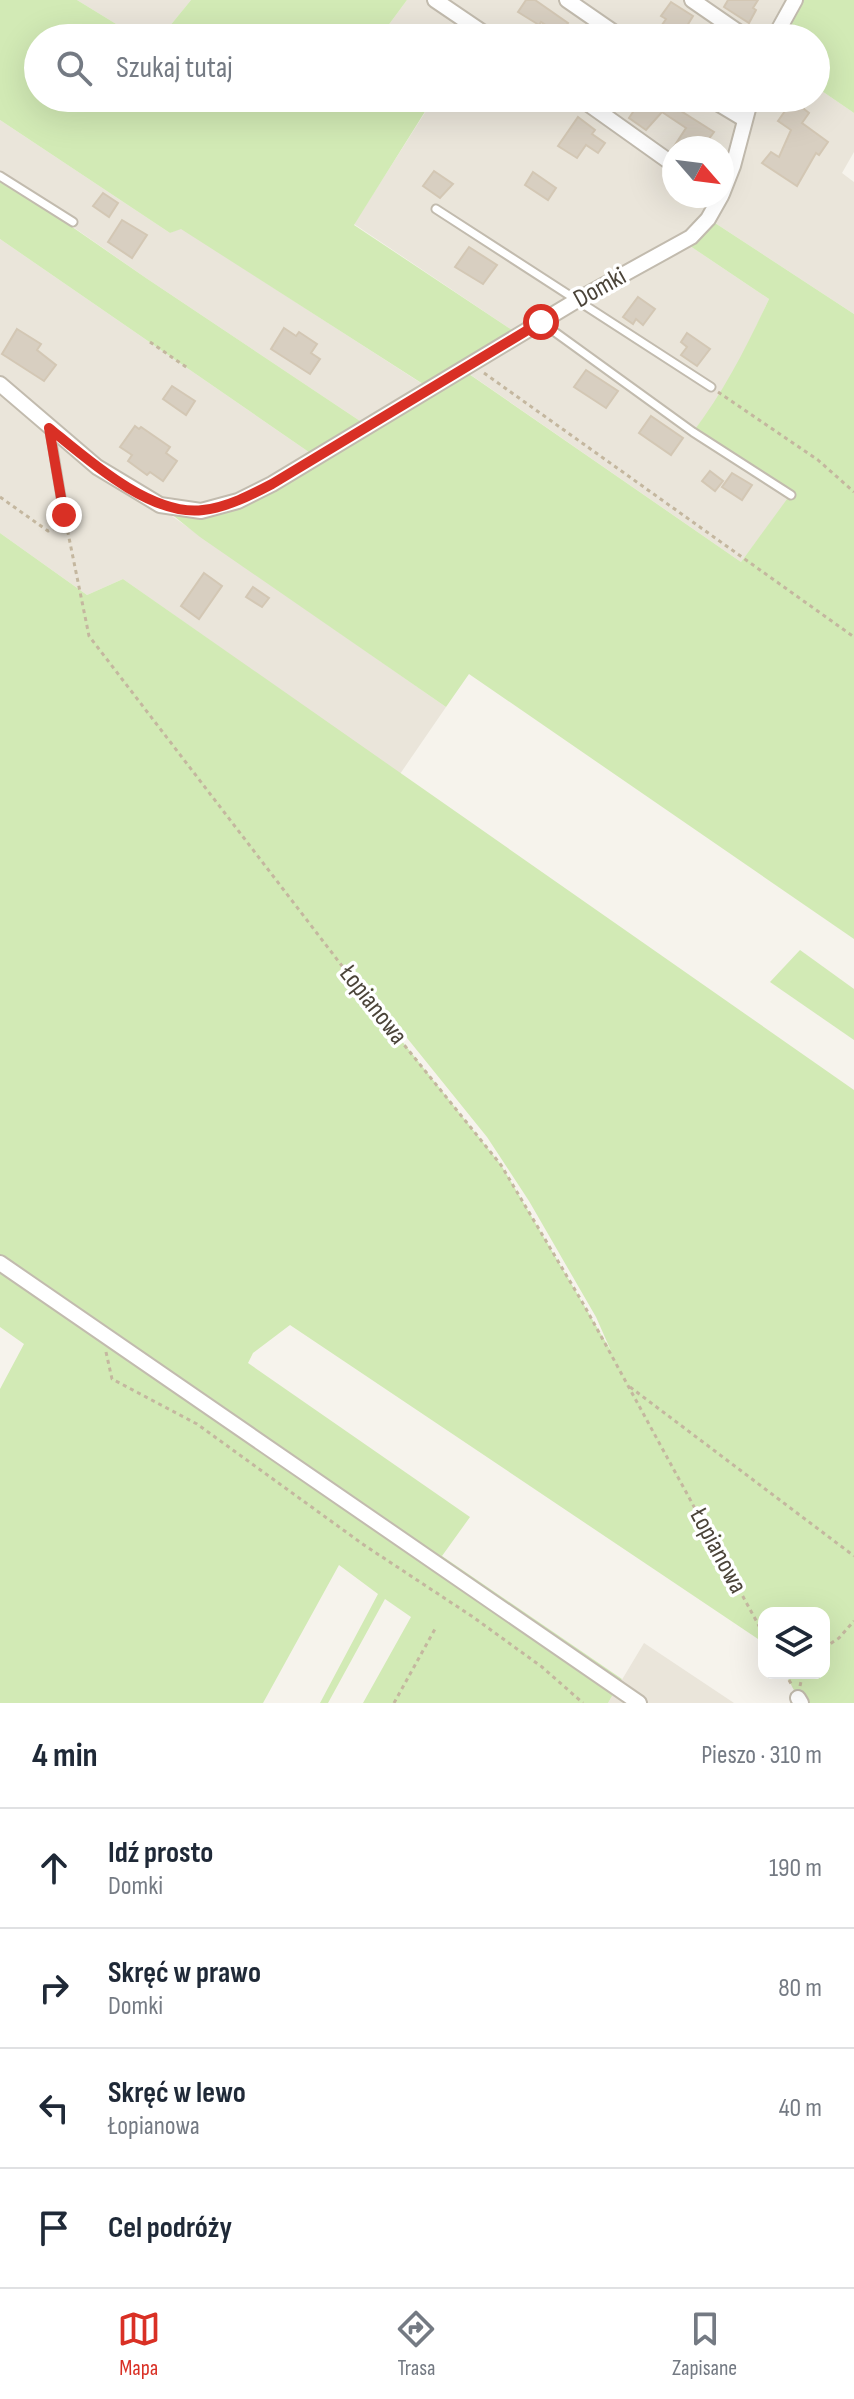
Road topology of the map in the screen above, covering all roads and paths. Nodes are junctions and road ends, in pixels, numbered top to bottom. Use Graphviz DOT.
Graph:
graph roads {
  1 [pos="435,0"];
  2 [pos="567,0"];
  3 [pos="692,0"];
  4 [pos="795,0"];
  5 [pos="470,24"];
  6 [pos="602,24"];
  7 [pos="727,24"];
  8 [pos="782,24"];
  9 [pos="600,112"];
  10 [pos="732,112"];
  11 [pos="746,112"];
  12 [pos="744,119"];
  13 [pos="662,156"];
  14 [pos="734,162"];
  15 [pos="0,176"];
  16 [pos="714,208"];
  17 [pos="436,209"];
  18 [pos="73,222"];
  19 [pos="579,299"];
  20 [pos="541,322"];
  21 [pos="150,342"];
  22 [pos="471,364"];
  23 [pos="189,369"];
  24 [pos="0,384"];
  25 [pos="711,387"];
  26 [pos="49,428"];
  27 [pos="854,492"];
  28 [pos="791,495"];
  29 [pos="0,497"];
  30 [pos="64,515"];
  31 [pos="854,637"];
  32 [pos="0,1263"];
  33 [pos="102,1333"];
  34 [pos="628,1385"];
  35 [pos="854,1556"];
  36 [pos="854,1621"];
  37 [pos="758,1624"];
  38 [pos="435,1629"];
  39 [pos="830,1644"];
  40 [pos="394,1703"];
  41 [pos="583,1703"];
  42 [pos="639,1703"];
  1 -- 5 [label="street"];
  2 -- 6 [label="street"];
  3 -- 7 [label="street"];
  4 -- 8 [label="street"];
  9 -- 13 [label="street"];
  10 -- 12 [label="street"];
  11 -- 12 [label="street, Domki"];
  12 -- 14 [label="street, Domki"];
  15 -- 18 [label="lane"];
  16 -- 19 [label="street, Domki"];
  17 -- 19 [label="lane"];
  19 -- 20 [label="street, Domki"];
  19 -- 25 [label="lane"];
  20 -- 22 [label="street, Domki"];
  20 -- 28 [label="lane"];
  21 -- 23 [label="path"];
  22 -- 26 [label="street, Domki"];
  22 -- 31 [label="path"];
  24 -- 26 [label="street"];
  25 -- 27 [label="path"];
  26 -- 30 [label="lane"];
  29 -- 30 [label="path"];
  30 -- 34 [label="path, Łopianowa"];
  32 -- 33 [label="street"];
  33 -- 41 [label="path"];
  33 -- 42 [label="street"];
  34 -- 35 [label="path"];
  34 -- 37 [label="path, Łopianowa"];
  36 -- 39 [label="path"];
  38 -- 40 [label="path"];
}
